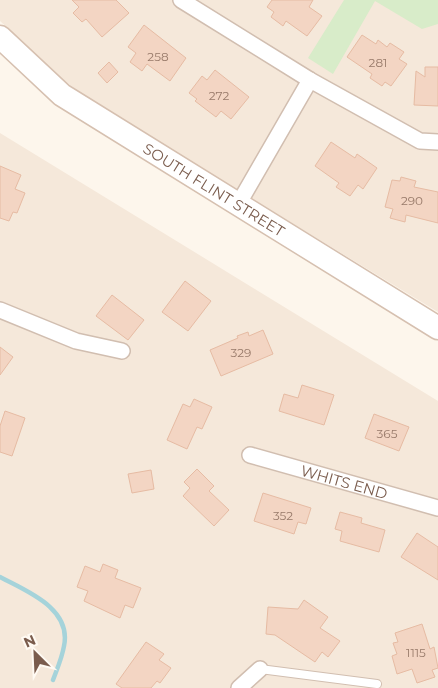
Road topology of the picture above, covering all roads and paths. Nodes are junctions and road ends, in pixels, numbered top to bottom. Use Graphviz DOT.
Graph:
graph roads {
  1 [pos="181,0"];
  2 [pos="2,42"];
  3 [pos="310,80"];
  4 [pos="438,142"];
  5 [pos="239,203"];
  6 [pos="0,310"];
  7 [pos="438,328"];
  8 [pos="122,351"];
  9 [pos="250,455"];
  10 [pos="438,508"];
  11 [pos="260,669"];
  12 [pos="376,684"];
  13 [pos="239,688"];
  1 -- 3 [label="street"];
  2 -- 5 [label="main road, SOUTH FLINT STREET"];
  3 -- 4 [label="street"];
  3 -- 5 [label="street"];
  5 -- 7 [label="main road, SOUTH FLINT STREET"];
  6 -- 8 [label="street"];
  9 -- 10 [label="street, WHITS END"];
  11 -- 12 [label="lane"];
  11 -- 13 [label="street"];
}
